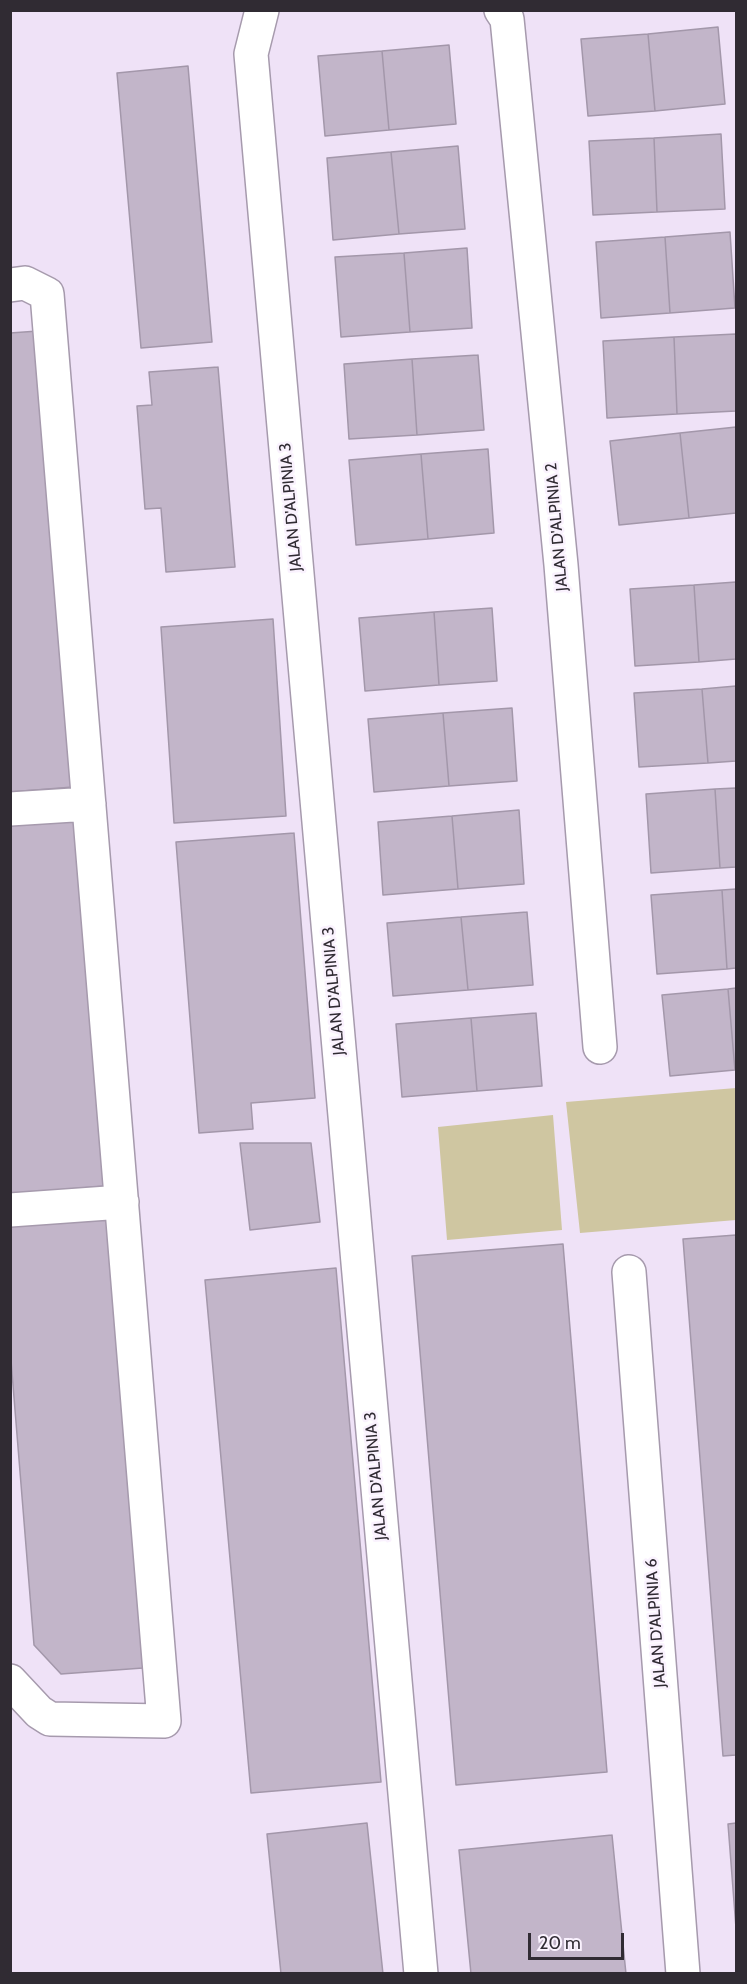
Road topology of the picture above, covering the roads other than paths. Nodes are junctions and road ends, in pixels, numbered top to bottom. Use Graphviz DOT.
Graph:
graph roads {
  1 [pos="262,10"];
  2 [pos="501,10"];
  3 [pos="10,285"];
  4 [pos="89,804"];
  5 [pos="10,809"];
  6 [pos="600,1047"];
  7 [pos="122,1202"];
  8 [pos="10,1210"];
  9 [pos="628,1272"];
  10 [pos="10,1681"];
  11 [pos="421,1974"];
  12 [pos="683,1974"];
  1 -- 11 [label="street, JALAN D'ALPINIA 3"];
  2 -- 6 [label="street, JALAN D'ALPINIA 2"];
  3 -- 4 [label="street"];
  4 -- 5 [label="street"];
  4 -- 7 [label="street"];
  7 -- 8 [label="street"];
  7 -- 10 [label="street"];
  9 -- 12 [label="street, JALAN D'ALPINIA 6"];
}
